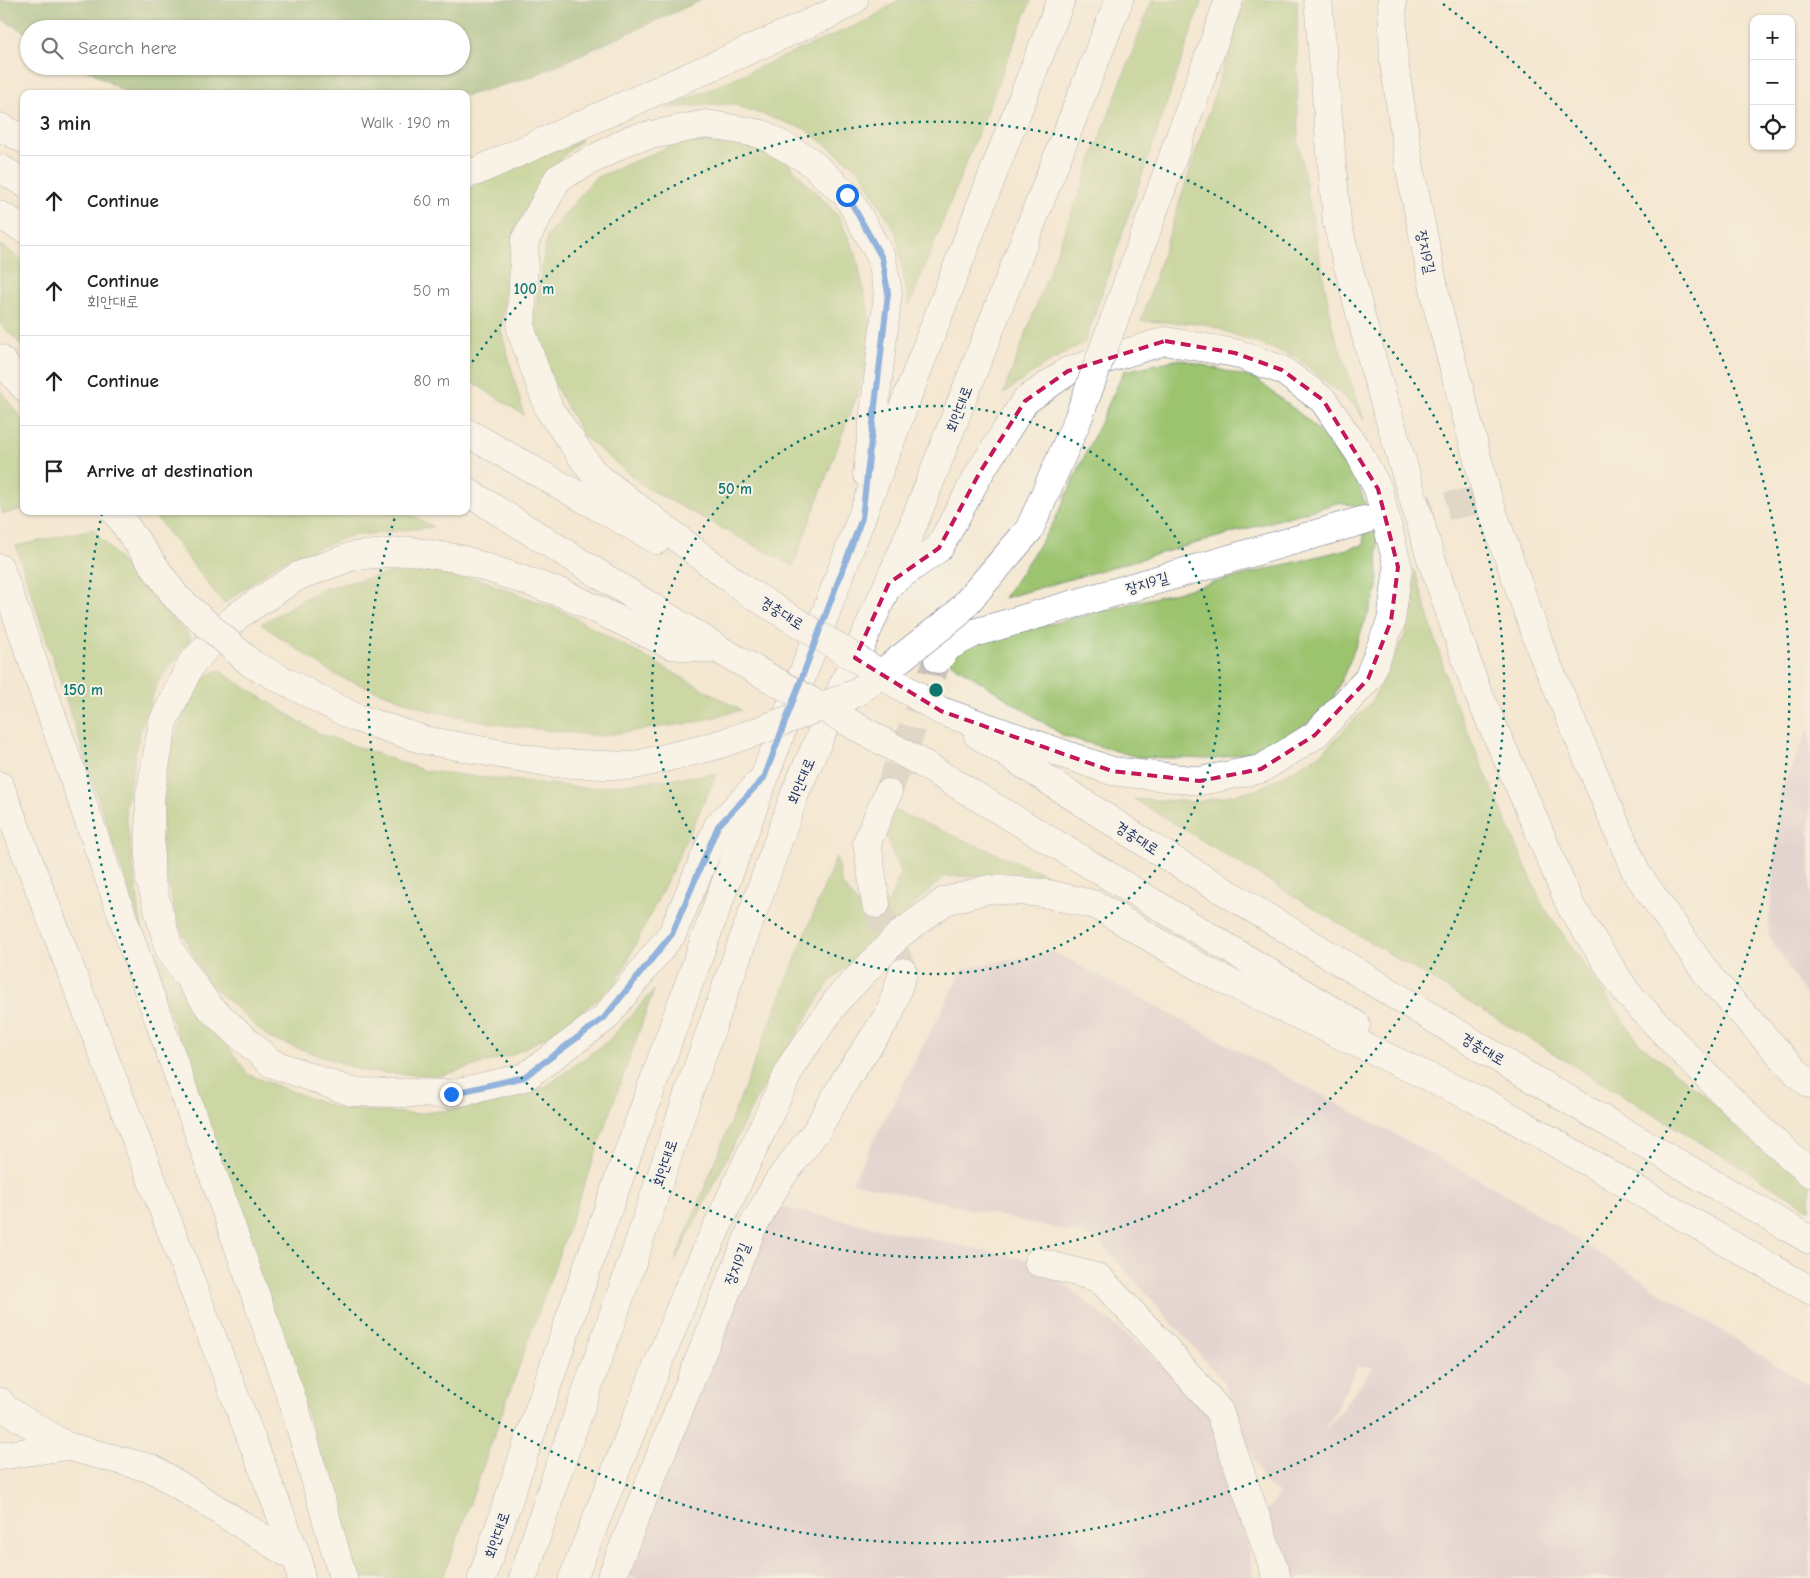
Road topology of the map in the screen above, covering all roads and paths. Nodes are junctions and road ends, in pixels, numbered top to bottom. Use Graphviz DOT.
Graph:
graph roads {
  1 [pos="854,0"];
  2 [pos="1061,0"];
  3 [pos="1119,0"];
  4 [pos="1229,0"];
  5 [pos="1318,0"];
  6 [pos="1392,0"];
  7 [pos="0,127"];
  8 [pos="20,137"];
  9 [pos="0,168"];
  10 [pos="470,172"];
  11 [pos="20,180"];
  12 [pos="0,215"];
  13 [pos="20,227"];
  14 [pos="470,434"];
  15 [pos="470,494"];
  16 [pos="118,515"];
  17 [pos="862,518"];
  18 [pos="1364,520"];
  19 [pos="0,568"];
  20 [pos="889,583"];
  21 [pos="745,590"];
  22 [pos="720,650"];
  23 [pos="938,659"];
  24 [pos="941,711"];
  25 [pos="764,778"];
  26 [pos="0,786"];
  27 [pos="888,794"];
  28 [pos="7,829"];
  29 [pos="876,904"];
  30 [pos="903,972"];
  31 [pos="1810,1084"];
  32 [pos="1496,1110"];
  33 [pos="1810,1173"];
  34 [pos="1810,1240"];
  35 [pos="1038,1262"];
  36 [pos="1810,1290"];
  37 [pos="0,1402"];
  38 [pos="66,1446"];
  39 [pos="0,1456"];
  40 [pos="300,1569"];
  41 [pos="343,1578"];
  42 [pos="482,1578"];
  43 [pos="523,1578"];
  44 [pos="573,1578"];
  45 [pos="611,1578"];
  46 [pos="1277,1578"];
  1 -- 10 [label="main road"];
  2 -- 17 [label="main road, 회안대로"];
  3 -- 20 [label="main road, 회안대로"];
  4 -- 16 [label="main road, bridge"];
  5 -- 33 [label="main road"];
  6 -- 31 [label="main road, 장지9길"];
  7 -- 8 [label="main road"];
  9 -- 11 [label="main road"];
  12 -- 13 [label="main road"];
  14 -- 21 [label="main road, 경충대로"];
  15 -- 22 [label="main road"];
  17 -- 21 [label="main road"];
  17 -- 25 [label="main road, 회안대로"];
  18 -- 23 [label="main road, 장지9길"];
  19 -- 41 [label="main road"];
  20 -- 24 [label="main road"];
  20 -- 43 [label="main road, 회안대로"];
  21 -- 24 [label="main road, 경충대로, bridge"];
  22 -- 25 [label="main road"];
  22 -- 32 [label="main road, bridge"];
  24 -- 34 [label="main road, 경충대로"];
  25 -- 42 [label="main road, 회안대로"];
  26 -- 28 [label="main road"];
  27 -- 29 [label="main road"];
  28 -- 40 [label="main road"];
  30 -- 45 [label="main road, 장지9길"];
  32 -- 36 [label="main road"];
  32 -- 44 [label="main road"];
  35 -- 46 [label="main road"];
  37 -- 38 [label="main road"];
  38 -- 39 [label="main road"];
  38 -- 40 [label="main road"];
}
